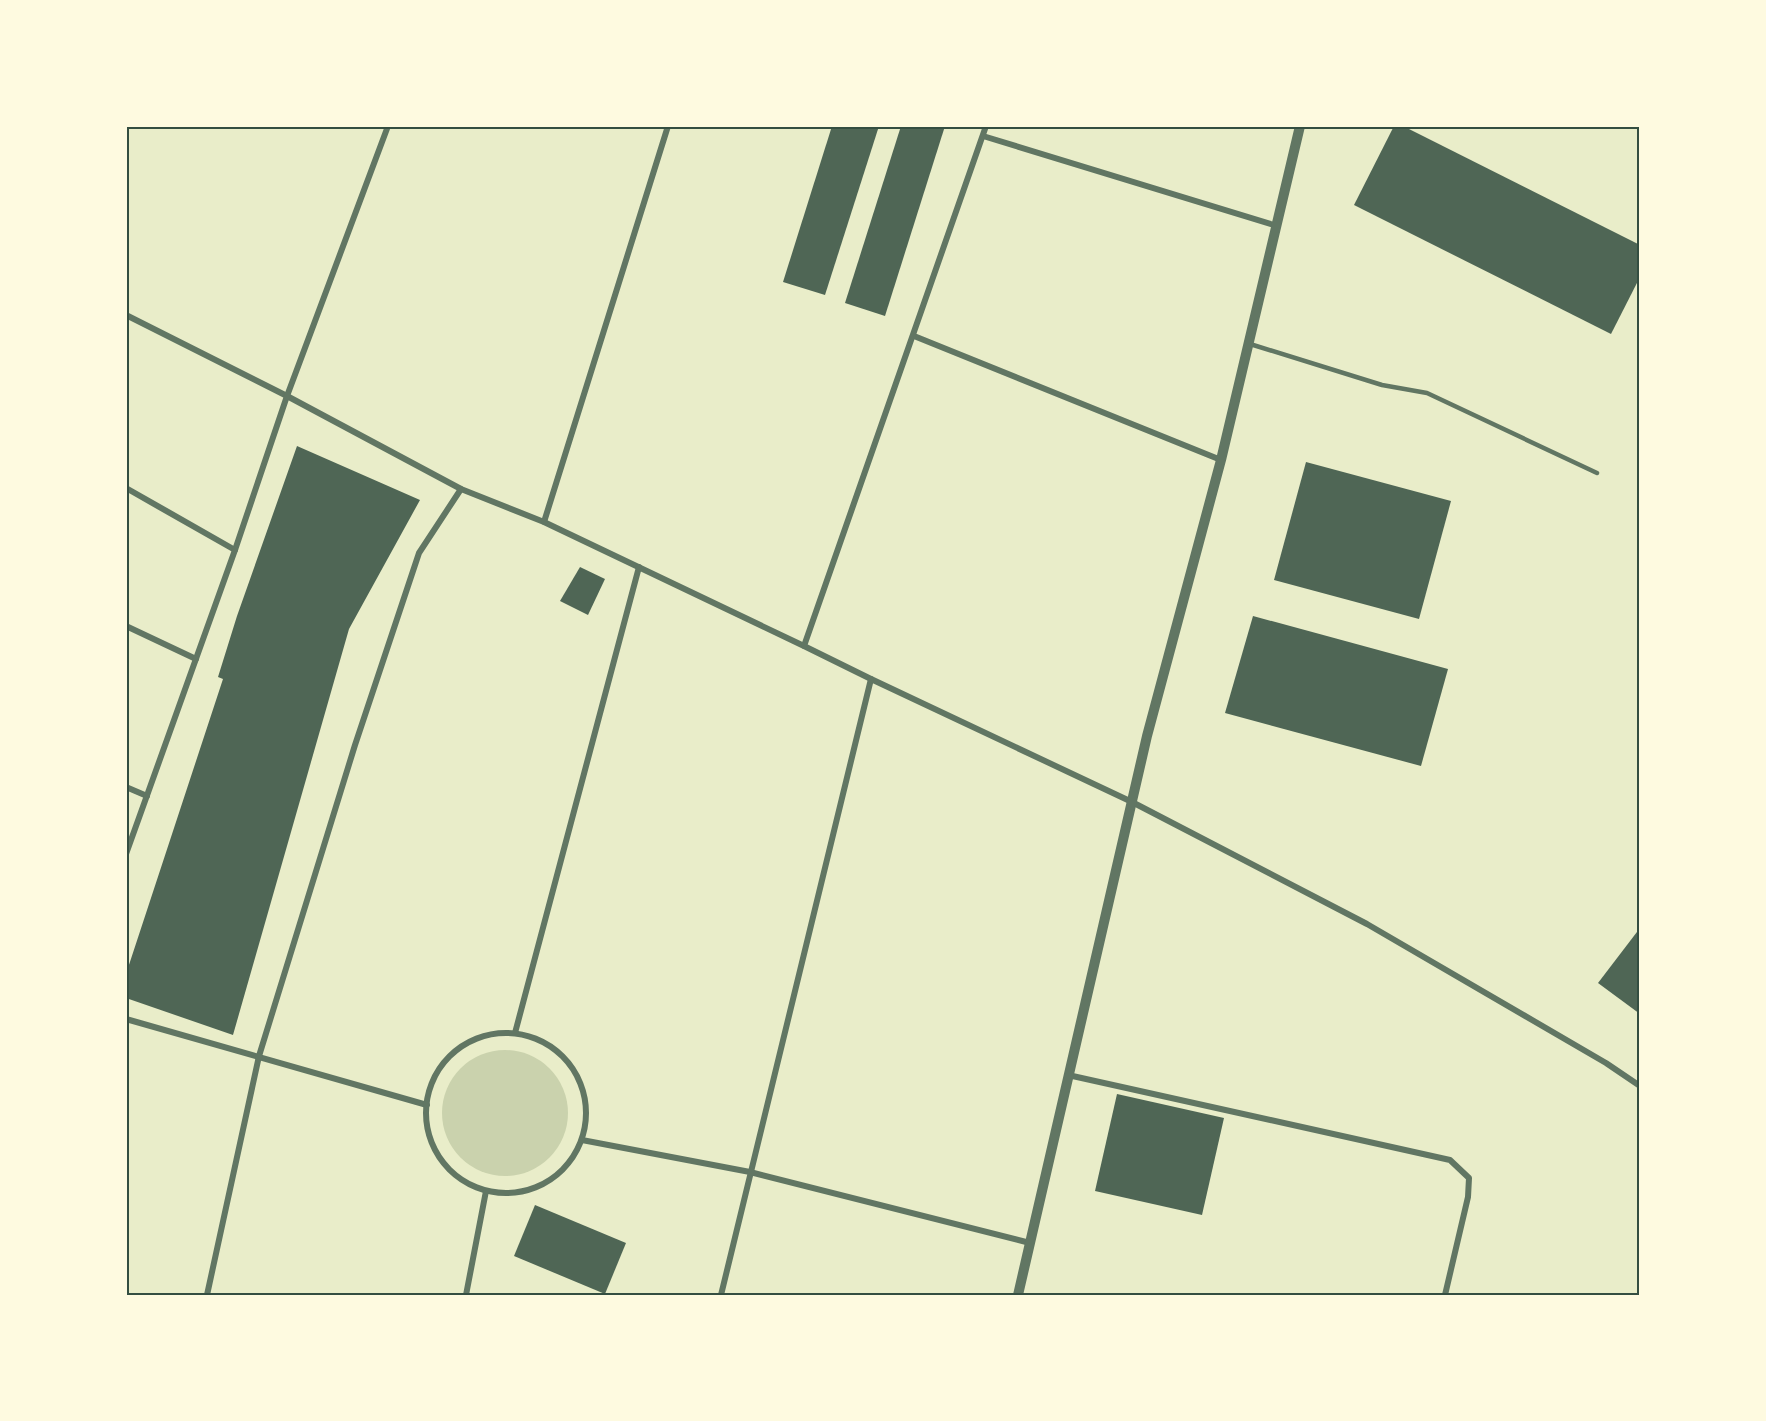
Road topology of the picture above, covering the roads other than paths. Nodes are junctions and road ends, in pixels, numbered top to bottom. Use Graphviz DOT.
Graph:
graph roads {
  1 [pos="388,126"];
  2 [pos="668,126"];
  3 [pos="986,126"];
  4 [pos="1299,126"];
  5 [pos="983,136"];
  6 [pos="1277,226"];
  7 [pos="126,315"];
  8 [pos="914,336"];
  9 [pos="1248,344"];
  10 [pos="287,396"];
  11 [pos="1221,460"];
  12 [pos="1597,472"];
  13 [pos="126,488"];
  14 [pos="461,489"];
  15 [pos="544,522"];
  16 [pos="235,550"];
  17 [pos="639,567"];
  18 [pos="126,626"];
  19 [pos="804,646"];
  20 [pos="196,659"];
  21 [pos="870,679"];
  22 [pos="126,787"];
  23 [pos="147,796"];
  24 [pos="1132,802"];
  25 [pos="126,854"];
  26 [pos="126,1019"];
  27 [pos="515,1033"];
  28 [pos="259,1056"];
  29 [pos="1068,1075"];
  30 [pos="1640,1086"];
  31 [pos="427,1105"];
  32 [pos="582,1140"];
  33 [pos="750,1172"];
  34 [pos="486,1191"];
  35 [pos="1030,1243"];
  36 [pos="207,1295"];
  37 [pos="466,1295"];
  38 [pos="721,1295"];
  39 [pos="1018,1295"];
  40 [pos="1446,1295"];
  1 -- 10 [label="street"];
  2 -- 15 [label="street"];
  3 -- 5 [label="street"];
  4 -- 6 [label="street"];
  5 -- 6 [label="street"];
  5 -- 8 [label="street"];
  6 -- 9 [label="street"];
  7 -- 10 [label="street"];
  8 -- 11 [label="street"];
  8 -- 19 [label="street"];
  9 -- 11 [label="street"];
  9 -- 12 [label="lane"];
  10 -- 14 [label="street"];
  10 -- 16 [label="street"];
  11 -- 24 [label="street"];
  13 -- 16 [label="street"];
  14 -- 15 [label="street"];
  14 -- 28 [label="street"];
  15 -- 17 [label="street"];
  16 -- 20 [label="street"];
  17 -- 19 [label="street"];
  17 -- 27 [label="street"];
  18 -- 20 [label="street"];
  19 -- 21 [label="street"];
  20 -- 23 [label="street"];
  21 -- 24 [label="street"];
  21 -- 33 [label="street"];
  22 -- 23 [label="street"];
  23 -- 25 [label="street"];
  24 -- 29 [label="street"];
  24 -- 30 [label="street"];
  26 -- 28 [label="street"];
  27 -- 31 [label="street"];
  27 -- 32 [label="street"];
  28 -- 31 [label="street"];
  28 -- 36 [label="street"];
  29 -- 35 [label="street"];
  29 -- 40 [label="street"];
  31 -- 34 [label="street"];
  32 -- 33 [label="street"];
  32 -- 34 [label="street"];
  33 -- 35 [label="street"];
  33 -- 38 [label="street"];
  34 -- 37 [label="street"];
  35 -- 39 [label="street"];
}
